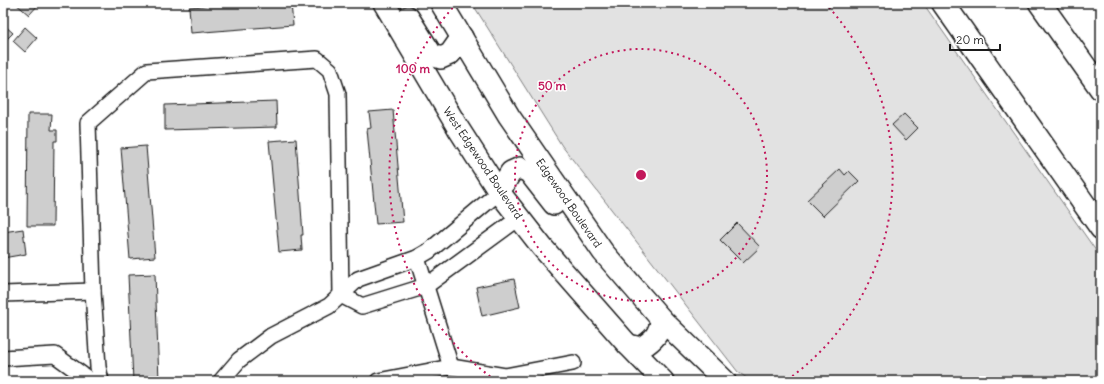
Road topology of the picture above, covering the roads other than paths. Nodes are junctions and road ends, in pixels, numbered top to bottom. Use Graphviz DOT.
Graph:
graph roads {
  1 [pos="384,3"];
  2 [pos="400,3"];
  3 [pos="441,3"];
  4 [pos="943,3"];
  5 [pos="1040,3"];
  6 [pos="462,37"];
  7 [pos="1101,89"];
  8 [pos="499,192"];
  9 [pos="519,218"];
  10 [pos="1101,228"];
  11 [pos="603,252"];
  12 [pos="417,258"];
  13 [pos="426,286"];
  14 [pos="93,291"];
  15 [pos="3,294"];
  16 [pos="340,295"];
  17 [pos="662,320"];
  18 [pos="628,346"];
  19 [pos="3,358"];
  20 [pos="573,363"];
  21 [pos="451,367"];
  22 [pos="91,381"];
  23 [pos="101,381"];
  24 [pos="221,381"];
  25 [pos="378,381"];
  26 [pos="663,381"];
  27 [pos="725,381"];
  1 -- 8 [label="street, West Edgewood Boulevard"];
  2 -- 6 [label="street"];
  3 -- 6 [label="street, Edgewood Boulevard"];
  4 -- 10 [label="highway"];
  5 -- 7 [label="highway"];
  6 -- 11 [label="street, Edgewood Boulevard"];
  8 -- 9 [label="street, West Edgewood Boulevard"];
  8 -- 11 [label="street"];
  8 -- 12 [label="street"];
  9 -- 13 [label="street"];
  9 -- 18 [label="street, West Edgewood Boulevard"];
  11 -- 17 [label="street, Edgewood Boulevard"];
  12 -- 13 [label="street"];
  12 -- 16 [label="street"];
  13 -- 16 [label="street"];
  13 -- 21 [label="street"];
  14 -- 15 [label="street"];
  14 -- 16 [label="street"];
  14 -- 23 [label="street"];
  16 -- 24 [label="street"];
  17 -- 18 [label="street"];
  17 -- 27 [label="street, Edgewood Boulevard"];
  18 -- 26 [label="street, West Edgewood Boulevard"];
  19 -- 22 [label="street"];
  20 -- 21 [label="street"];
  21 -- 25 [label="street"];
}
